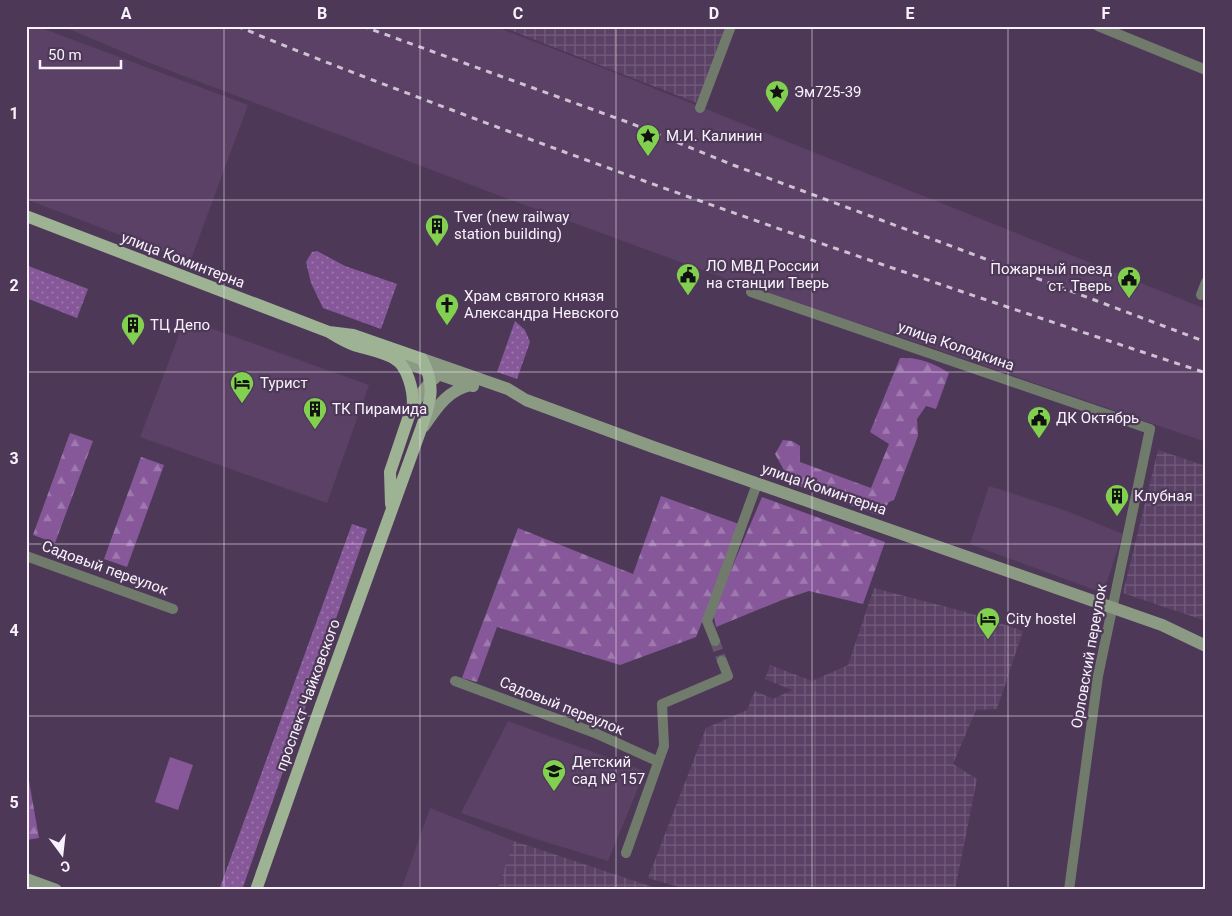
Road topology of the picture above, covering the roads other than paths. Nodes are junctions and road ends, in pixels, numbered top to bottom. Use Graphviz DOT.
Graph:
graph roads {
  1 [pos="731,26"];
  2 [pos="1098,26"];
  3 [pos="1206,70"];
  4 [pos="700,108"];
  5 [pos="26,216"];
  6 [pos="1206,282"];
  7 [pos="751,292"];
  8 [pos="1201,295"];
  9 [pos="329,332"];
  10 [pos="395,359"];
  11 [pos="430,371"];
  12 [pos="464,374"];
  13 [pos="472,385"];
  14 [pos="526,400"];
  15 [pos="413,404"];
  16 [pos="421,429"];
  17 [pos="1150,429"];
  18 [pos="757,484"];
  19 [pos="391,512"];
  20 [pos="26,556"];
  21 [pos="1111,608"];
  22 [pos="173,609"];
  23 [pos="715,641"];
  24 [pos="1206,646"];
  25 [pos="722,661"];
  26 [pos="455,681"];
  27 [pos="657,761"];
  28 [pos="626,853"];
  29 [pos="26,879"];
  30 [pos="56,890"];
  31 [pos="256,890"];
  32 [pos="1069,890"];
  1 -- 4 [label="street"];
  2 -- 3 [label="street"];
  5 -- 9 [label="main road, улица Коминтерна"];
  6 -- 8 [label="street"];
  7 -- 17 [label="street, улица Колодкина"];
  9 -- 10 [label="main road, улица Коминтерна"];
  9 -- 11 [label="main road, улица Коминтерна"];
  10 -- 11 [label="main road, улица Коминтерна"];
  10 -- 15 [label="main road, проспект Чайковского"];
  11 -- 12 [label="main road, улица Коминтерна"];
  11 -- 12 [label="main road"];
  11 -- 13 [label="main road, улица Коминтерна"];
  11 -- 15 [label="main road"];
  11 -- 16 [label="main road, проспект Чайковского"];
  12 -- 14 [label="main road, улица Коминтерна"];
  13 -- 14 [label="main road, улица Коминтерна"];
  13 -- 16 [label="main road"];
  14 -- 18 [label="main road, улица Коминтерна"];
  15 -- 19 [label="main road, проспект Чайковского"];
  16 -- 19 [label="main road, проспект Чайковского"];
  17 -- 21 [label="street, Орловский переулок"];
  18 -- 21 [label="main road, улица Коминтерна"];
  18 -- 23 [label="street"];
  19 -- 31 [label="main road, проспект Чайковского"];
  20 -- 22 [label="street, Садовый переулок"];
  21 -- 24 [label="main road, улица Коминтерна"];
  21 -- 32 [label="street, Орловский переулок"];
  25 -- 27 [label="street"];
  26 -- 27 [label="street, Садовый переулок"];
  27 -- 28 [label="street"];
  29 -- 30 [label="main road"];
}
